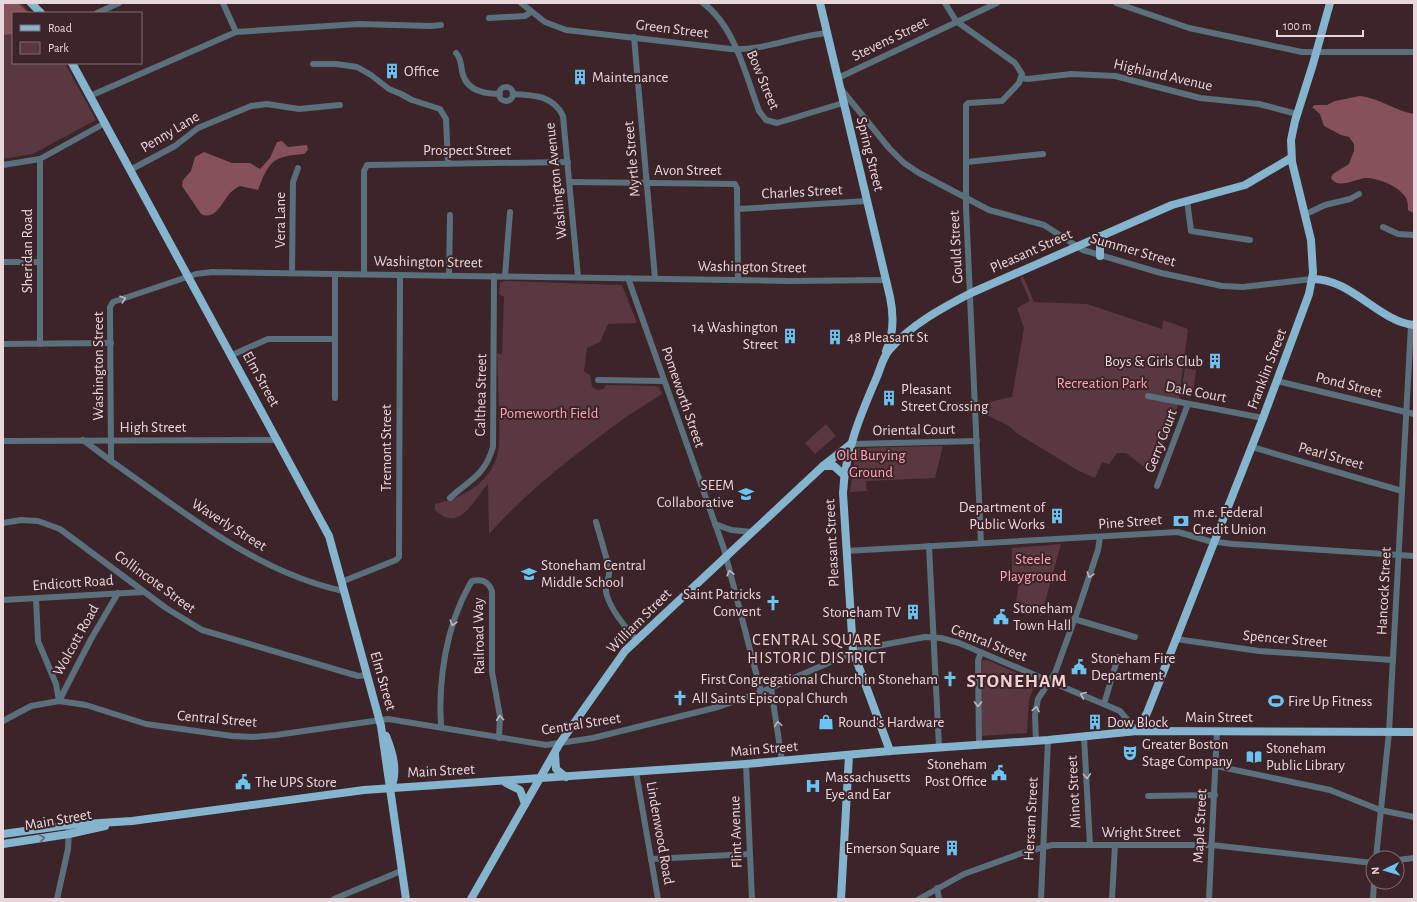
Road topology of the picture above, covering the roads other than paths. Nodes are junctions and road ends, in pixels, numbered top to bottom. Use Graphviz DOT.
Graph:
graph roads {
  1 [pos="31,3"];
  2 [pos="119,3"];
  3 [pos="223,3"];
  4 [pos="521,3"];
  5 [pos="703,3"];
  6 [pos="820,3"];
  7 [pos="945,3"];
  8 [pos="997,3"];
  9 [pos="1116,3"];
  10 [pos="1330,3"];
  11 [pos="40,12"];
  12 [pos="99,12"];
  13 [pos="531,12"];
  14 [pos="489,18"];
  15 [pos="956,21"];
  16 [pos="441,24"];
  17 [pos="236,32"];
  18 [pos="827,33"];
  19 [pos="634,38"];
  20 [pos="736,49"];
  21 [pos="1414,52"];
  22 [pos="1317,53"];
  23 [pos="456,54"];
  24 [pos="73,64"];
  25 [pos="313,64"];
  26 [pos="838,78"];
  27 [pos="1021,78"];
  28 [pos="840,87"];
  29 [pos="500,94"];
  30 [pos="513,94"];
  31 [pos="90,96"];
  32 [pos="844,103"];
  33 [pos="340,105"];
  34 [pos="1297,114"];
  35 [pos="105,123"];
  36 [pos="1043,154"];
  37 [pos="1291,158"];
  38 [pos="40,159"];
  39 [pos="568,162"];
  40 [pos="967,162"];
  41 [pos="448,163"];
  42 [pos="3,165"];
  43 [pos="298,168"];
  44 [pos="130,170"];
  45 [pos="570,182"];
  46 [pos="647,182"];
  47 [pos="1359,194"];
  48 [pos="967,199"];
  49 [pos="1188,200"];
  50 [pos="867,201"];
  51 [pos="738,209"];
  52 [pos="510,212"];
  53 [pos="1306,214"];
  54 [pos="450,215"];
  55 [pos="1383,228"];
  56 [pos="1414,235"];
  57 [pos="1100,236"];
  58 [pos="1250,240"];
  59 [pos="1075,247"];
  60 [pos="1100,256"];
  61 [pos="3,262"];
  62 [pos="40,262"];
  63 [pos="292,273"];
  64 [pos="335,274"];
  65 [pos="364,274"];
  66 [pos="400,275"];
  67 [pos="449,276"];
  68 [pos="494,276"];
  69 [pos="505,276"];
  70 [pos="189,277"];
  71 [pos="578,277"];
  72 [pos="628,278"];
  73 [pos="655,278"];
  74 [pos="738,279"];
  75 [pos="1312,279"];
  76 [pos="886,280"];
  77 [pos="971,293"];
  78 [pos="893,312"];
  79 [pos="1412,325"];
  80 [pos="909,330"];
  81 [pos="892,332"];
  82 [pos="335,339"];
  83 [pos="111,343"];
  84 [pos="3,344"];
  85 [pos="40,344"];
  86 [pos="232,355"];
  87 [pos="884,358"];
  88 [pos="598,380"];
  89 [pos="664,381"];
  90 [pos="1277,381"];
  91 [pos="1148,396"];
  92 [pos="335,398"];
  93 [pos="1188,404"];
  94 [pos="1406,412"];
  95 [pos="1414,414"];
  96 [pos="1263,418"];
  97 [pos="83,440"];
  98 [pos="111,440"];
  99 [pos="278,440"];
  100 [pos="3,441"];
  101 [pos="977,441"];
  102 [pos="851,444"];
  103 [pos="1252,447"];
  104 [pos="111,461"];
  105 [pos="824,466"];
  106 [pos="844,475"];
  107 [pos="1157,486"];
  108 [pos="1402,491"];
  109 [pos="450,498"];
  110 [pos="596,522"];
  111 [pos="3,523"];
  112 [pos="715,524"];
  113 [pos="752,532"];
  114 [pos="1100,537"];
  115 [pos="1214,542"];
  116 [pos="981,543"];
  117 [pos="929,546"];
  118 [pos="846,550"];
  119 [pos="1399,555"];
  120 [pos="726,556"];
  121 [pos="1414,556"];
  122 [pos="341,582"];
  123 [pos="343,591"];
  124 [pos="144,592"];
  125 [pos="118,593"];
  126 [pos="36,598"];
  127 [pos="3,600"];
  128 [pos="1074,619"];
  129 [pos="934,637"];
  130 [pos="1135,637"];
  131 [pos="636,639"];
  132 [pos="1176,639"];
  133 [pos="853,651"];
  134 [pos="981,652"];
  135 [pos="1118,657"];
  136 [pos="1393,660"];
  137 [pos="367,676"];
  138 [pos="1049,680"];
  139 [pos="771,688"];
  140 [pos="761,692"];
  141 [pos="58,701"];
  142 [pos="1104,704"];
  143 [pos="3,721"];
  144 [pos="380,723"];
  145 [pos="441,727"];
  146 [pos="1137,731"];
  147 [pos="1217,731"];
  148 [pos="1389,732"];
  149 [pos="1414,732"];
  150 [pos="1084,737"];
  151 [pos="499,738"];
  152 [pos="1048,740"];
  153 [pos="1036,741"];
  154 [pos="560,743"];
  155 [pos="979,744"];
  156 [pos="940,747"];
  157 [pos="556,751"];
  158 [pos="890,751"];
  159 [pos="849,755"];
  160 [pos="782,761"];
  161 [pos="746,764"];
  162 [pos="1216,766"];
  163 [pos="636,772"];
  164 [pos="566,778"];
  165 [pos="539,779"];
  166 [pos="503,782"];
  167 [pos="391,788"];
  168 [pos="1214,795"];
  169 [pos="1148,796"];
  170 [pos="525,804"];
  171 [pos="1380,810"];
  172 [pos="1414,817"];
  173 [pos="69,830"];
  174 [pos="4,834"];
  175 [pos="3,844"];
  176 [pos="1090,845"];
  177 [pos="1115,845"];
  178 [pos="1212,845"];
  179 [pos="1043,846"];
  180 [pos="1377,850"];
  181 [pos="750,854"];
  182 [pos="651,859"];
  183 [pos="1365,862"];
  184 [pos="401,871"];
  185 [pos="937,888"];
  186 [pos="57,899"];
  187 [pos="334,899"];
  188 [pos="406,899"];
  189 [pos="471,899"];
  190 [pos="658,899"];
  191 [pos="752,899"];
  192 [pos="841,899"];
  193 [pos="918,899"];
  194 [pos="939,899"];
  195 [pos="1041,899"];
  196 [pos="1112,899"];
  197 [pos="1209,899"];
  1 -- 11 [label="main road"];
  2 -- 12 [label="street"];
  3 -- 17 [label="street"];
  4 -- 13 [label="street, Green Street"];
  5 -- 20 [label="street, Bow Street"];
  6 -- 18 [label="main road, Spring Street"];
  7 -- 15 [label="street"];
  8 -- 15 [label="street, Stevens Street"];
  9 -- 22 [label="street"];
  10 -- 22 [label="main road, Franklin Street"];
  13 -- 14 [label="street"];
  13 -- 19 [label="street, Green Street"];
  15 -- 26 [label="street, Stevens Street"];
  15 -- 27 [label="street"];
  16 -- 17 [label="street"];
  17 -- 31 [label="street"];
  18 -- 20 [label="street, Green Street"];
  18 -- 26 [label="main road, Spring Street"];
  19 -- 20 [label="street, Green Street"];
  19 -- 46 [label="street, Myrtle Street"];
  20 -- 32 [label="street, Bow Street"];
  21 -- 22 [label="street"];
  22 -- 34 [label="main road, Franklin Street"];
  23 -- 29 [label="street, Washington Avenue"];
  24 -- 31 [label="main road, Elm Street"];
  25 -- 41 [label="street"];
  26 -- 28 [label="main road, Spring Street"];
  27 -- 34 [label="street, Highland Avenue"];
  27 -- 40 [label="street, Gould Street"];
  28 -- 32 [label="main road, Spring Street"];
  28 -- 48 [label="street, Summer Street"];
  29 -- 30 [label="street, Washington Avenue"];
  29 -- 30 [label="street, Washington Avenue"];
  30 -- 39 [label="street, Washington Avenue"];
  31 -- 35 [label="main road, Elm Street"];
  32 -- 50 [label="main road, Spring Street"];
  33 -- 44 [label="street, Penny Lane"];
  34 -- 37 [label="main road, Franklin Street"];
  35 -- 38 [label="street"];
  35 -- 44 [label="main road, Elm Street"];
  36 -- 40 [label="street"];
  37 -- 49 [label="main road, Pleasant Street"];
  37 -- 53 [label="main road, Franklin Street"];
  38 -- 42 [label="street"];
  38 -- 62 [label="street, Sheridan Road"];
  39 -- 41 [label="street, Prospect Street"];
  39 -- 45 [label="street, Washington Avenue"];
  40 -- 48 [label="street, Gould Street"];
  41 -- 65 [label="street, Prospect Street"];
  43 -- 63 [label="street, Vera Lane"];
  44 -- 70 [label="main road, Elm Street"];
  45 -- 46 [label="street, Avon Street"];
  45 -- 71 [label="street, Washington Avenue"];
  46 -- 51 [label="street, Avon Street"];
  46 -- 73 [label="street, Myrtle Street"];
  47 -- 53 [label="street"];
  48 -- 59 [label="street, Summer Street"];
  48 -- 77 [label="street, Gould Street"];
  49 -- 57 [label="main road, Pleasant Street"];
  49 -- 58 [label="street"];
  50 -- 51 [label="street, Charles Street"];
  50 -- 76 [label="main road, Spring Street"];
  51 -- 74 [label="street, Avon Street"];
  52 -- 69 [label="street"];
  53 -- 75 [label="main road, Franklin Street"];
  54 -- 67 [label="street"];
  55 -- 56 [label="street"];
  57 -- 59 [label="main road, Pleasant Street"];
  57 -- 60 [label="main road"];
  59 -- 60 [label="street, Summer Street"];
  59 -- 77 [label="main road, Pleasant Street"];
  60 -- 75 [label="street, Summer Street"];
  61 -- 62 [label="street"];
  62 -- 85 [label="street, Sheridan Road"];
  63 -- 64 [label="street, Washington Street"];
  63 -- 70 [label="street, Washington Street"];
  64 -- 65 [label="street, Washington Street"];
  64 -- 82 [label="street"];
  65 -- 66 [label="street, Washington Street"];
  66 -- 67 [label="street, Washington Street"];
  66 -- 122 [label="street, Tremont Street"];
  67 -- 68 [label="street, Washington Street"];
  68 -- 69 [label="street, Washington Street"];
  68 -- 109 [label="street, Calthea Street"];
  69 -- 71 [label="street, Washington Street"];
  83 -- 70 [label="street, Washington Street, one-way"];
  70 -- 86 [label="main road, Elm Street"];
  71 -- 72 [label="street, Washington Street"];
  72 -- 73 [label="street, Washington Street"];
  72 -- 89 [label="street, Pomeworth Street"];
  73 -- 74 [label="street, Washington Street"];
  74 -- 76 [label="street, Washington Street"];
  75 -- 79 [label="main road, Summer Street"];
  75 -- 90 [label="main road, Franklin Street"];
  76 -- 78 [label="main road, Spring Street"];
  77 -- 80 [label="main road, Pleasant Street"];
  77 -- 101 [label="street, Gould Street"];
  78 -- 80 [label="main road, Spring Street"];
  78 -- 81 [label="main road, Spring Street"];
  79 -- 94 [label="street, Hancock Street"];
  80 -- 87 [label="main road, Pleasant Street"];
  81 -- 87 [label="main road, Pleasant Street"];
  82 -- 86 [label="street"];
  82 -- 92 [label="street"];
  83 -- 85 [label="street"];
  83 -- 98 [label="street, Washington Street"];
  84 -- 85 [label="street"];
  86 -- 99 [label="main road, Elm Street"];
  87 -- 102 [label="main road, Pleasant Street"];
  88 -- 89 [label="street"];
  89 -- 112 [label="street, Pomeworth Street"];
  90 -- 94 [label="street, Pond Street"];
  90 -- 96 [label="main road, Franklin Street"];
  91 -- 93 [label="street, Dale Court"];
  93 -- 96 [label="street, Dale Court"];
  93 -- 107 [label="street, Gerry Court"];
  94 -- 95 [label="street, Pond Street"];
  94 -- 108 [label="street, Hancock Street"];
  96 -- 103 [label="main road, Franklin Street"];
  97 -- 98 [label="street, High Street"];
  97 -- 100 [label="street, High Street"];
  97 -- 104 [label="street, Waverly Street"];
  98 -- 99 [label="street, High Street"];
  98 -- 104 [label="street"];
  99 -- 122 [label="main road, Elm Street"];
  101 -- 102 [label="street, Oriental Court"];
  101 -- 116 [label="street, Gould Street"];
  102 -- 105 [label="main road, William Street"];
  102 -- 106 [label="main road, Pleasant Street"];
  103 -- 108 [label="street, Pearl Street"];
  103 -- 115 [label="main road, Franklin Street"];
  104 -- 123 [label="street, Waverly Street"];
  105 -- 106 [label="main road"];
  105 -- 113 [label="main road, William Street"];
  106 -- 118 [label="main road, Pleasant Street"];
  108 -- 119 [label="street, Hancock Street"];
  110 -- 131 [label="street"];
  111 -- 124 [label="street, Collincote Street"];
  112 -- 113 [label="street"];
  112 -- 120 [label="street, Pomeworth Street"];
  113 -- 120 [label="main road, William Street"];
  114 -- 115 [label="street, Pine Street"];
  114 -- 116 [label="street, Pine Street"];
  114 -- 128 [label="street, one-way"];
  115 -- 119 [label="street, Pine Street"];
  115 -- 132 [label="main road, Franklin Street"];
  116 -- 117 [label="street, Pine Street"];
  117 -- 118 [label="street, Pine Street"];
  117 -- 129 [label="street"];
  118 -- 133 [label="main road, Pleasant Street"];
  119 -- 121 [label="street, Pine Street"];
  119 -- 136 [label="street, Hancock Street"];
  120 -- 131 [label="main road, William Street"];
  140 -- 120 [label="street, Pomeworth Street, one-way"];
  122 -- 123 [label="main road, Elm Street"];
  123 -- 137 [label="main road, Elm Street"];
  124 -- 125 [label="street, Endicott Road"];
  124 -- 137 [label="street, Collincote Street"];
  125 -- 126 [label="street, Endicott Road"];
  125 -- 141 [label="street, Wolcott Road"];
  126 -- 127 [label="street, Endicott Road"];
  126 -- 141 [label="street"];
  128 -- 130 [label="street"];
  128 -- 138 [label="street"];
  129 -- 133 [label="street, Central Street"];
  129 -- 134 [label="street, Central Street"];
  129 -- 156 [label="street"];
  131 -- 154 [label="main road, William Street"];
  132 -- 136 [label="street, Spencer Street"];
  132 -- 146 [label="main road, Franklin Street"];
  133 -- 139 [label="street, Central Street"];
  133 -- 158 [label="main road, Pleasant Street"];
  134 -- 138 [label="street, Central Street"];
  134 -- 155 [label="street, one-way"];
  135 -- 142 [label="street"];
  136 -- 148 [label="street, Hancock Street"];
  137 -- 144 [label="main road, Elm Street"];
  142 -- 138 [label="street, Central Street, one-way"];
  153 -- 138 [label="street, one-way"];
  139 -- 140 [label="street, Central Street"];
  160 -- 139 [label="street, one-way"];
  140 -- 154 [label="street, Central Street"];
  141 -- 143 [label="street, Central Street"];
  141 -- 144 [label="street, Central Street"];
  142 -- 146 [label="street, Central Street"];
  144 -- 145 [label="street, Central Street"];
  144 -- 167 [label="main road, Elm Street"];
  145 -- 151 [label="street, Central Street"];
  151 -- 145 [label="street, Railroad Way, one-way"];
  146 -- 147 [label="main road, Main Street"];
  146 -- 150 [label="main road, Main Street"];
  147 -- 148 [label="main road, Main Street"];
  147 -- 162 [label="street, Maple Street"];
  148 -- 149 [label="main road, Main Street"];
  148 -- 171 [label="street, Hancock Street"];
  150 -- 152 [label="main road, Main Street"];
  150 -- 176 [label="street, Minot Street, one-way"];
  151 -- 154 [label="street, Central Street"];
  152 -- 153 [label="main road, Main Street"];
  152 -- 179 [label="street, Hersam Street"];
  153 -- 155 [label="main road, Main Street"];
  154 -- 157 [label="main road, William Street"];
  155 -- 156 [label="main road, Main Street"];
  156 -- 158 [label="main road, Main Street"];
  157 -- 164 [label="main road"];
  157 -- 165 [label="main road, William Street"];
  158 -- 159 [label="main road, Main Street"];
  159 -- 160 [label="main road, Main Street"];
  159 -- 192 [label="main road"];
  160 -- 161 [label="main road, Main Street"];
  161 -- 163 [label="main road, Main Street"];
  161 -- 181 [label="street, Flint Avenue"];
  162 -- 168 [label="street, Maple Street"];
  162 -- 171 [label="street"];
  163 -- 164 [label="main road, Main Street"];
  163 -- 182 [label="street, Lindenwood Road"];
  164 -- 165 [label="main road, Main Street"];
  165 -- 166 [label="main road, Main Street"];
  165 -- 170 [label="main road, William Street"];
  166 -- 167 [label="main road, Main Street"];
  166 -- 170 [label="main road"];
  167 -- 173 [label="main road, Main Street"];
  167 -- 184 [label="main road, Elm Street"];
  168 -- 169 [label="street"];
  168 -- 178 [label="street, Maple Street"];
  170 -- 189 [label="main road, William Street"];
  171 -- 172 [label="street"];
  171 -- 180 [label="street, Hancock Street"];
  173 -- 174 [label="main road, Main Street"];
  175 -- 173 [label="main road, Main Street, one-way"];
  173 -- 186 [label="street"];
  174 -- 175 [label="main road"];
  176 -- 177 [label="street, Wright Street"];
  176 -- 179 [label="street, Wright Street"];
  177 -- 178 [label="street, Wright Street"];
  177 -- 196 [label="street"];
  178 -- 183 [label="street, Wright Street"];
  178 -- 197 [label="street, Maple Street"];
  179 -- 185 [label="street, Wright Street"];
  179 -- 195 [label="street, Hersam Street"];
  181 -- 182 [label="street"];
  181 -- 191 [label="street, Flint Avenue"];
  182 -- 190 [label="street, Lindenwood Road"];
  184 -- 187 [label="street"];
  184 -- 188 [label="main road, Elm Street"];
  185 -- 193 [label="street, Wright Street"];
  185 -- 194 [label="street"];
}
